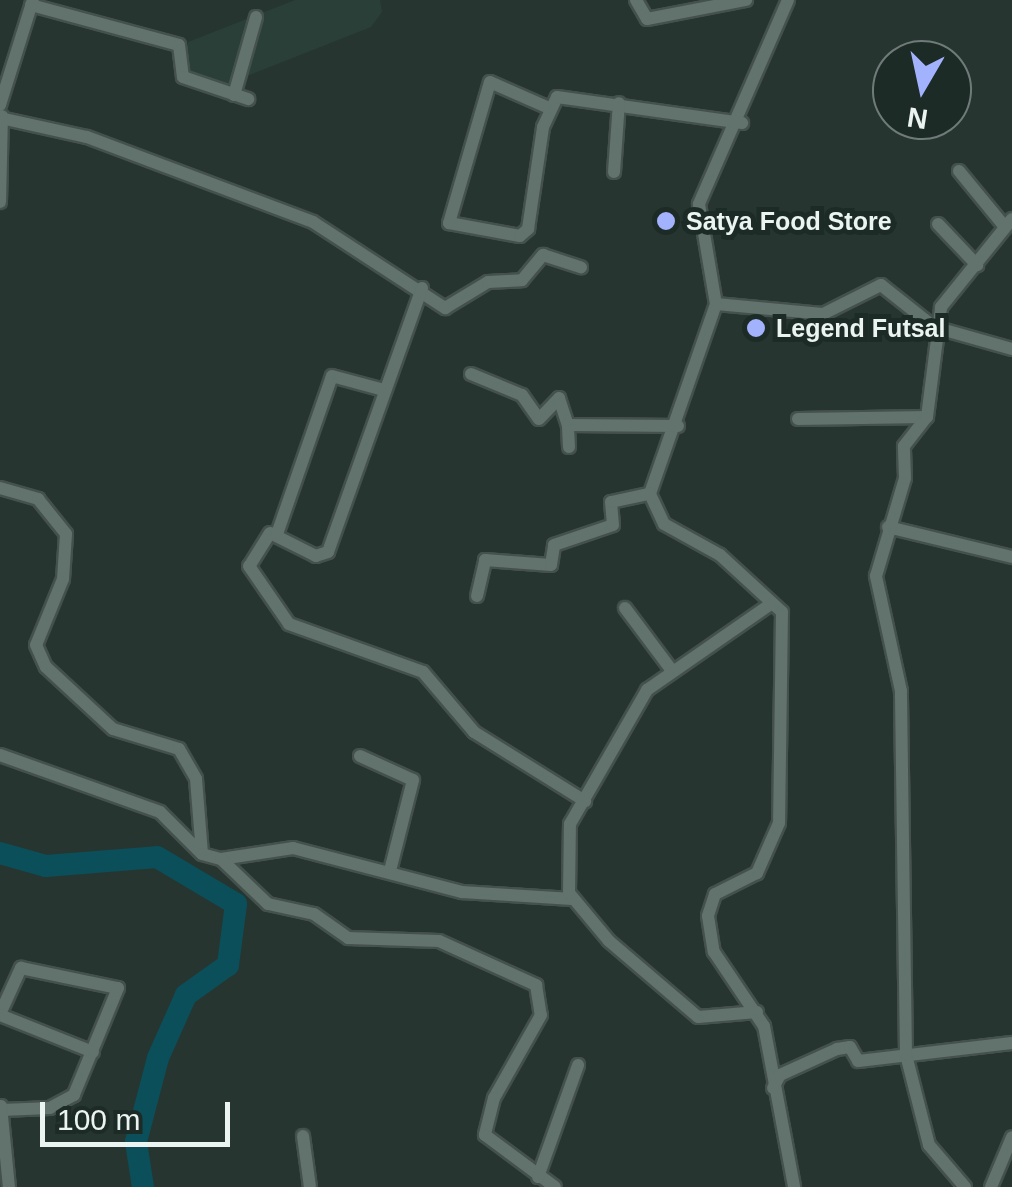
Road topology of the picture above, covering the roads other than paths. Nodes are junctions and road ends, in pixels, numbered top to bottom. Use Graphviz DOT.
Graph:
graph roads {
  1 [pos="636,0"];
  2 [pos="746,0"];
  3 [pos="788,0"];
  4 [pos="32,3"];
  5 [pos="256,17"];
  6 [pos="619,103"];
  7 [pos="0,105"];
  8 [pos="549,108"];
  9 [pos="2,116"];
  10 [pos="742,123"];
  11 [pos="959,171"];
  12 [pos="614,172"];
  13 [pos="0,202"];
  14 [pos="1008,223"];
  15 [pos="938,224"];
  16 [pos="977,265"];
  17 [pos="581,266"];
  18 [pos="422,288"];
  19 [pos="716,304"];
  20 [pos="934,327"];
  21 [pos="1012,349"];
  22 [pos="471,374"];
  23 [pos="384,390"];
  24 [pos="927,417"];
  25 [pos="798,419"];
  26 [pos="568,425"];
  27 [pos="678,426"];
  28 [pos="570,446"];
  29 [pos="0,488"];
  30 [pos="650,494"];
  31 [pos="888,527"];
  32 [pos="277,534"];
  33 [pos="1012,557"];
  34 [pos="478,596"];
  35 [pos="772,603"];
  36 [pos="625,608"];
  37 [pos="670,668"];
  38 [pos="0,755"];
  39 [pos="360,756"];
  40 [pos="586,801"];
  41 [pos="202,854"];
  42 [pos="221,859"];
  43 [pos="392,868"];
  44 [pos="572,899"];
  45 [pos="757,1012"];
  46 [pos="0,1014"];
  47 [pos="1012,1043"];
  48 [pos="94,1052"];
  49 [pos="906,1055"];
  50 [pos="578,1065"];
  51 [pos="772,1089"];
  52 [pos="1,1107"];
  53 [pos="303,1136"];
  54 [pos="1012,1137"];
  55 [pos="538,1177"];
  56 [pos="9,1187"];
  57 [pos="310,1187"];
  58 [pos="555,1187"];
  59 [pos="794,1187"];
  60 [pos="965,1187"];
  61 [pos="991,1187"];
  1 -- 2 [label="street"];
  3 -- 10 [label="street"];
  4 -- 5 [label="street"];
  4 -- 7 [label="street"];
  6 -- 8 [label="street"];
  6 -- 10 [label="street"];
  6 -- 12 [label="street"];
  8 -- 8 [label="street"];
  9 -- 13 [label="street"];
  9 -- 18 [label="street"];
  10 -- 19 [label="street"];
  11 -- 14 [label="street"];
  14 -- 16 [label="street"];
  15 -- 16 [label="street"];
  16 -- 20 [label="street"];
  17 -- 18 [label="street"];
  18 -- 23 [label="street"];
  19 -- 20 [label="street"];
  19 -- 27 [label="street"];
  20 -- 21 [label="street"];
  20 -- 24 [label="street"];
  22 -- 26 [label="street"];
  23 -- 32 [label="street"];
  23 -- 32 [label="street"];
  24 -- 25 [label="street"];
  24 -- 31 [label="street"];
  26 -- 27 [label="street"];
  26 -- 28 [label="street"];
  27 -- 30 [label="street"];
  29 -- 41 [label="street"];
  30 -- 34 [label="street"];
  30 -- 35 [label="street"];
  31 -- 33 [label="street"];
  31 -- 49 [label="street"];
  32 -- 40 [label="street"];
  35 -- 37 [label="street"];
  35 -- 45 [label="street"];
  36 -- 37 [label="street"];
  37 -- 40 [label="street"];
  38 -- 41 [label="street"];
  39 -- 43 [label="street"];
  40 -- 44 [label="street"];
  41 -- 42 [label="street"];
  42 -- 43 [label="street"];
  42 -- 55 [label="street"];
  43 -- 44 [label="street"];
  44 -- 45 [label="street"];
  45 -- 51 [label="street"];
  46 -- 48 [label="street"];
  46 -- 48 [label="street"];
  47 -- 49 [label="street"];
  48 -- 52 [label="street"];
  49 -- 51 [label="street"];
  49 -- 60 [label="street"];
  50 -- 55 [label="street"];
  51 -- 59 [label="street"];
  52 -- 56 [label="street"];
  53 -- 57 [label="street"];
  54 -- 61 [label="street"];
  55 -- 58 [label="street"];
}
